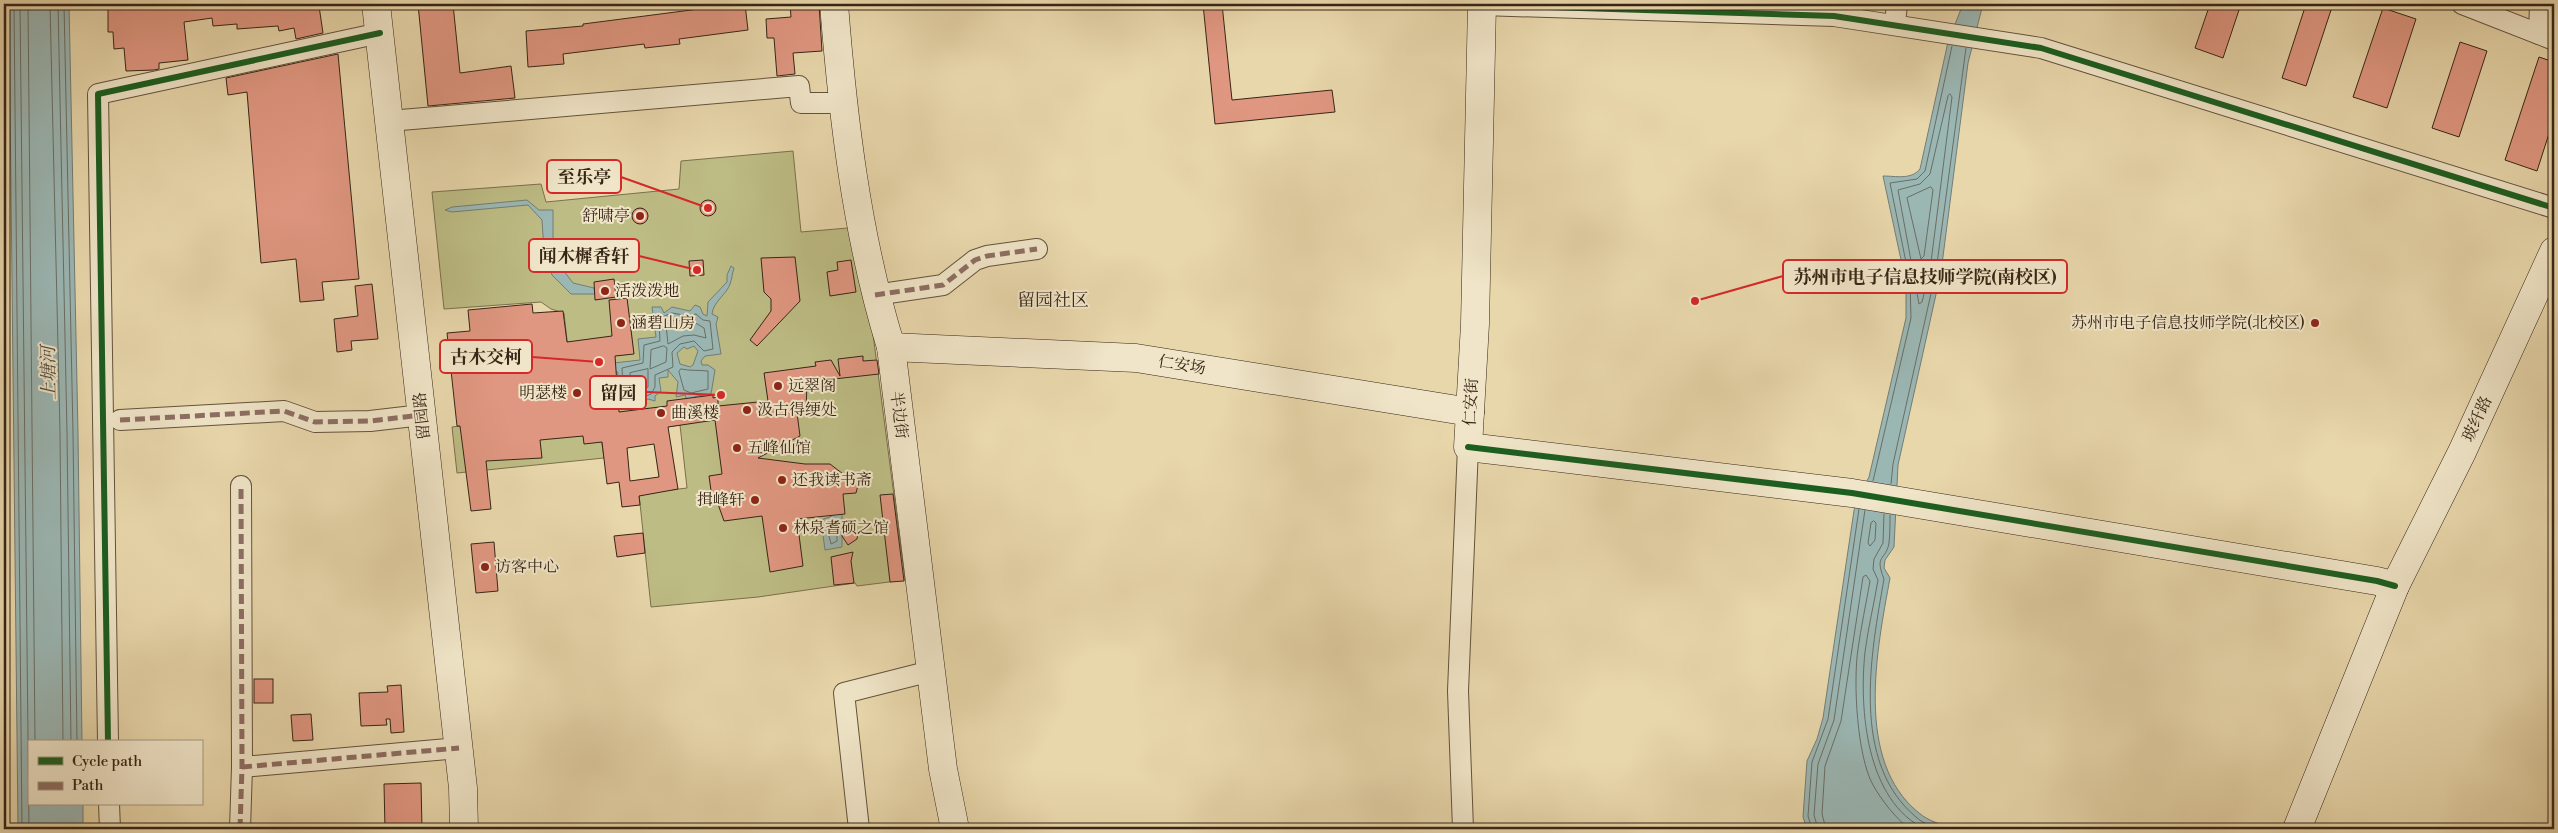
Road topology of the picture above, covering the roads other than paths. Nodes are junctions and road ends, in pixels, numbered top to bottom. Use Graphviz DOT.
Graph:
graph roads {
  1 [pos="376,4"];
  2 [pos="834,4"];
  3 [pos="1482,4"];
  4 [pos="2462,4"];
  5 [pos="2540,4"];
  6 [pos="1896,14"];
  7 [pos="380,33"];
  8 [pos="2547,37"];
  9 [pos="842,103"];
  10 [pos="390,121"];
  11 [pos="2554,208"];
  12 [pos="1037,249"];
  13 [pos="2554,251"];
  14 [pos="875,295"];
  15 [pos="891,347"];
  16 [pos="1470,412"];
  17 [pos="422,415"];
  18 [pos="120,420"];
  19 [pos="1468,447"];
  20 [pos="242,486"];
  21 [pos="2395,586"];
  22 [pos="930,671"];
  23 [pos="108,740"];
  24 [pos="459,748"];
  25 [pos="242,767"];
  26 [pos="109,806"];
  27 [pos="110,829"];
  28 [pos="240,829"];
  29 [pos="464,829"];
  30 [pos="859,829"];
  31 [pos="955,829"];
  32 [pos="1463,829"];
  33 [pos="2297,829"];
  1 -- 7 [label="street, 留园路"];
  2 -- 9 [label="street, 半边街"];
  3 -- 6 [label="street"];
  3 -- 16 [label="street, 仁安街"];
  4 -- 8 [label="street"];
  5 -- 8 [label="street"];
  6 -- 11 [label="street"];
  7 -- 10 [label="street, 留园路"];
  7 -- 23 [label="street"];
  9 -- 10 [label="street"];
  9 -- 14 [label="street, 半边街"];
  10 -- 17 [label="street, 留园路"];
  12 -- 14 [label="street"];
  13 -- 21 [label="street, 玻纤路"];
  14 -- 15 [label="street, 半边街"];
  15 -- 16 [label="street, 仁安场"];
  15 -- 22 [label="street, 半边街"];
  16 -- 19 [label="street, 仁安街"];
  17 -- 18 [label="street"];
  17 -- 24 [label="street, 留园路"];
  19 -- 21 [label="street"];
  19 -- 32 [label="street, 仁安街"];
  20 -- 25 [label="street"];
  21 -- 33 [label="street, 玻纤路"];
  22 -- 30 [label="street"];
  22 -- 31 [label="street, 半边街"];
  24 -- 25 [label="street"];
  24 -- 29 [label="street, 留园路"];
  25 -- 28 [label="street"];
  26 -- 27 [label="street"];
}
